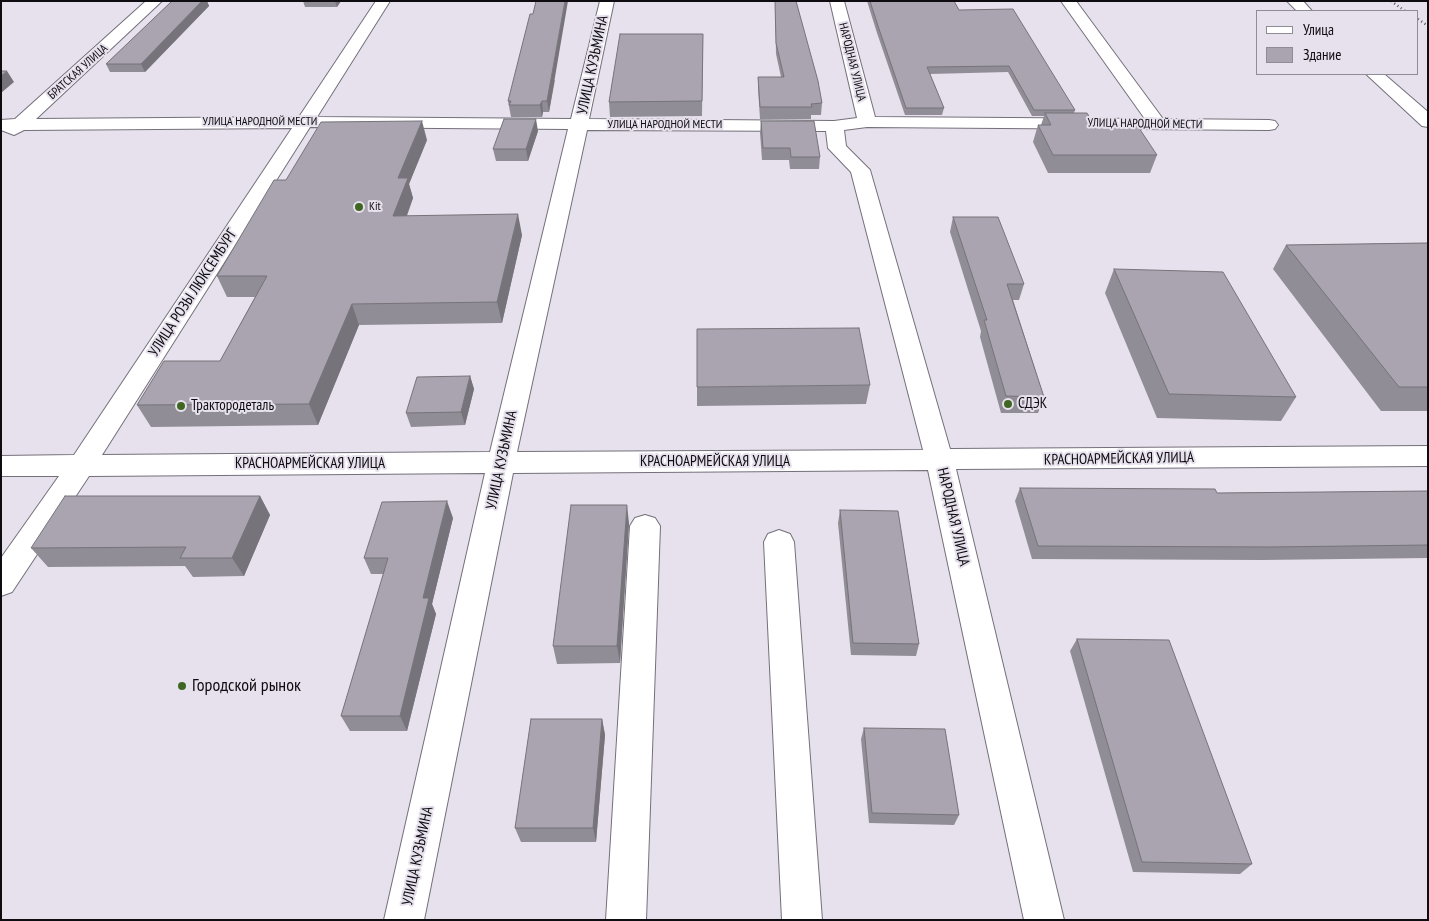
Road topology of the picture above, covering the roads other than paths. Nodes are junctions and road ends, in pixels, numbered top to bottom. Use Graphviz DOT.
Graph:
graph roads {
  1 [pos="155,1"];
  2 [pos="383,1"];
  3 [pos="607,1"];
  4 [pos="837,1"];
  5 [pos="1068,1"];
  6 [pos="1294,1"];
  7 [pos="1304,10"];
  8 [pos="1375,75"];
  9 [pos="304,122"];
  10 [pos="867,122"];
  11 [pos="1428,122"];
  12 [pos="580,124"];
  13 [pos="1157,124"];
  14 [pos="1,125"];
  15 [pos="20,125"];
  16 [pos="834,126"];
  17 [pos="1269,126"];
  18 [pos="1,142"];
  19 [pos="1428,456"];
  20 [pos="940,461"];
  21 [pos="501,463"];
  22 [pos="1,466"];
  23 [pos="81,466"];
  24 [pos="645,526"];
  25 [pos="779,542"];
  26 [pos="1,584"];
  27 [pos="404,920"];
  28 [pos="626,920"];
  29 [pos="802,920"];
  30 [pos="1044,920"];
  1 -- 15 [label="street, БРАТСКАЯ УЛИЦА"];
  2 -- 9 [label="street, УЛИЦА РОЗЫ ЛЮКСЕМБУРГ"];
  3 -- 12 [label="street, УЛИЦА КУЗЬМИНА"];
  4 -- 10 [label="street, НАРОДНАЯ УЛИЦА"];
  5 -- 13 [label="street"];
  6 -- 7 [label="street"];
  8 -- 11 [label="street"];
  9 -- 12 [label="street, УЛИЦА НАРОДНОЙ МЕСТИ"];
  9 -- 15 [label="street, УЛИЦА НАРОДНОЙ МЕСТИ"];
  9 -- 23 [label="street, УЛИЦА РОЗЫ ЛЮКСЕМБУРГ"];
  10 -- 13 [label="street, УЛИЦА НАРОДНОЙ МЕСТИ"];
  10 -- 16 [label="street, УЛИЦА НАРОДНОЙ МЕСТИ"];
  12 -- 16 [label="street, УЛИЦА НАРОДНОЙ МЕСТИ"];
  12 -- 21 [label="street, УЛИЦА КУЗЬМИНА"];
  13 -- 17 [label="street, УЛИЦА НАРОДНОЙ МЕСТИ"];
  14 -- 15 [label="street, УЛИЦА НАРОДНОЙ МЕСТИ"];
  15 -- 18 [label="street, БРАТСКАЯ УЛИЦА"];
  16 -- 20 [label="street, НАРОДНАЯ УЛИЦА"];
  19 -- 20 [label="street, КРАСНОАРМЕЙСКАЯ УЛИЦА"];
  20 -- 21 [label="street, КРАСНОАРМЕЙСКАЯ УЛИЦА"];
  20 -- 30 [label="street, НАРОДНАЯ УЛИЦА"];
  21 -- 23 [label="street, КРАСНОАРМЕЙСКАЯ УЛИЦА"];
  21 -- 27 [label="street, УЛИЦА КУЗЬМИНА"];
  22 -- 23 [label="street, КРАСНОАРМЕЙСКАЯ УЛИЦА"];
  23 -- 26 [label="street, УЛИЦА РОЗЫ ЛЮКСЕМБУРГ"];
  24 -- 28 [label="street"];
  25 -- 29 [label="street"];
}
